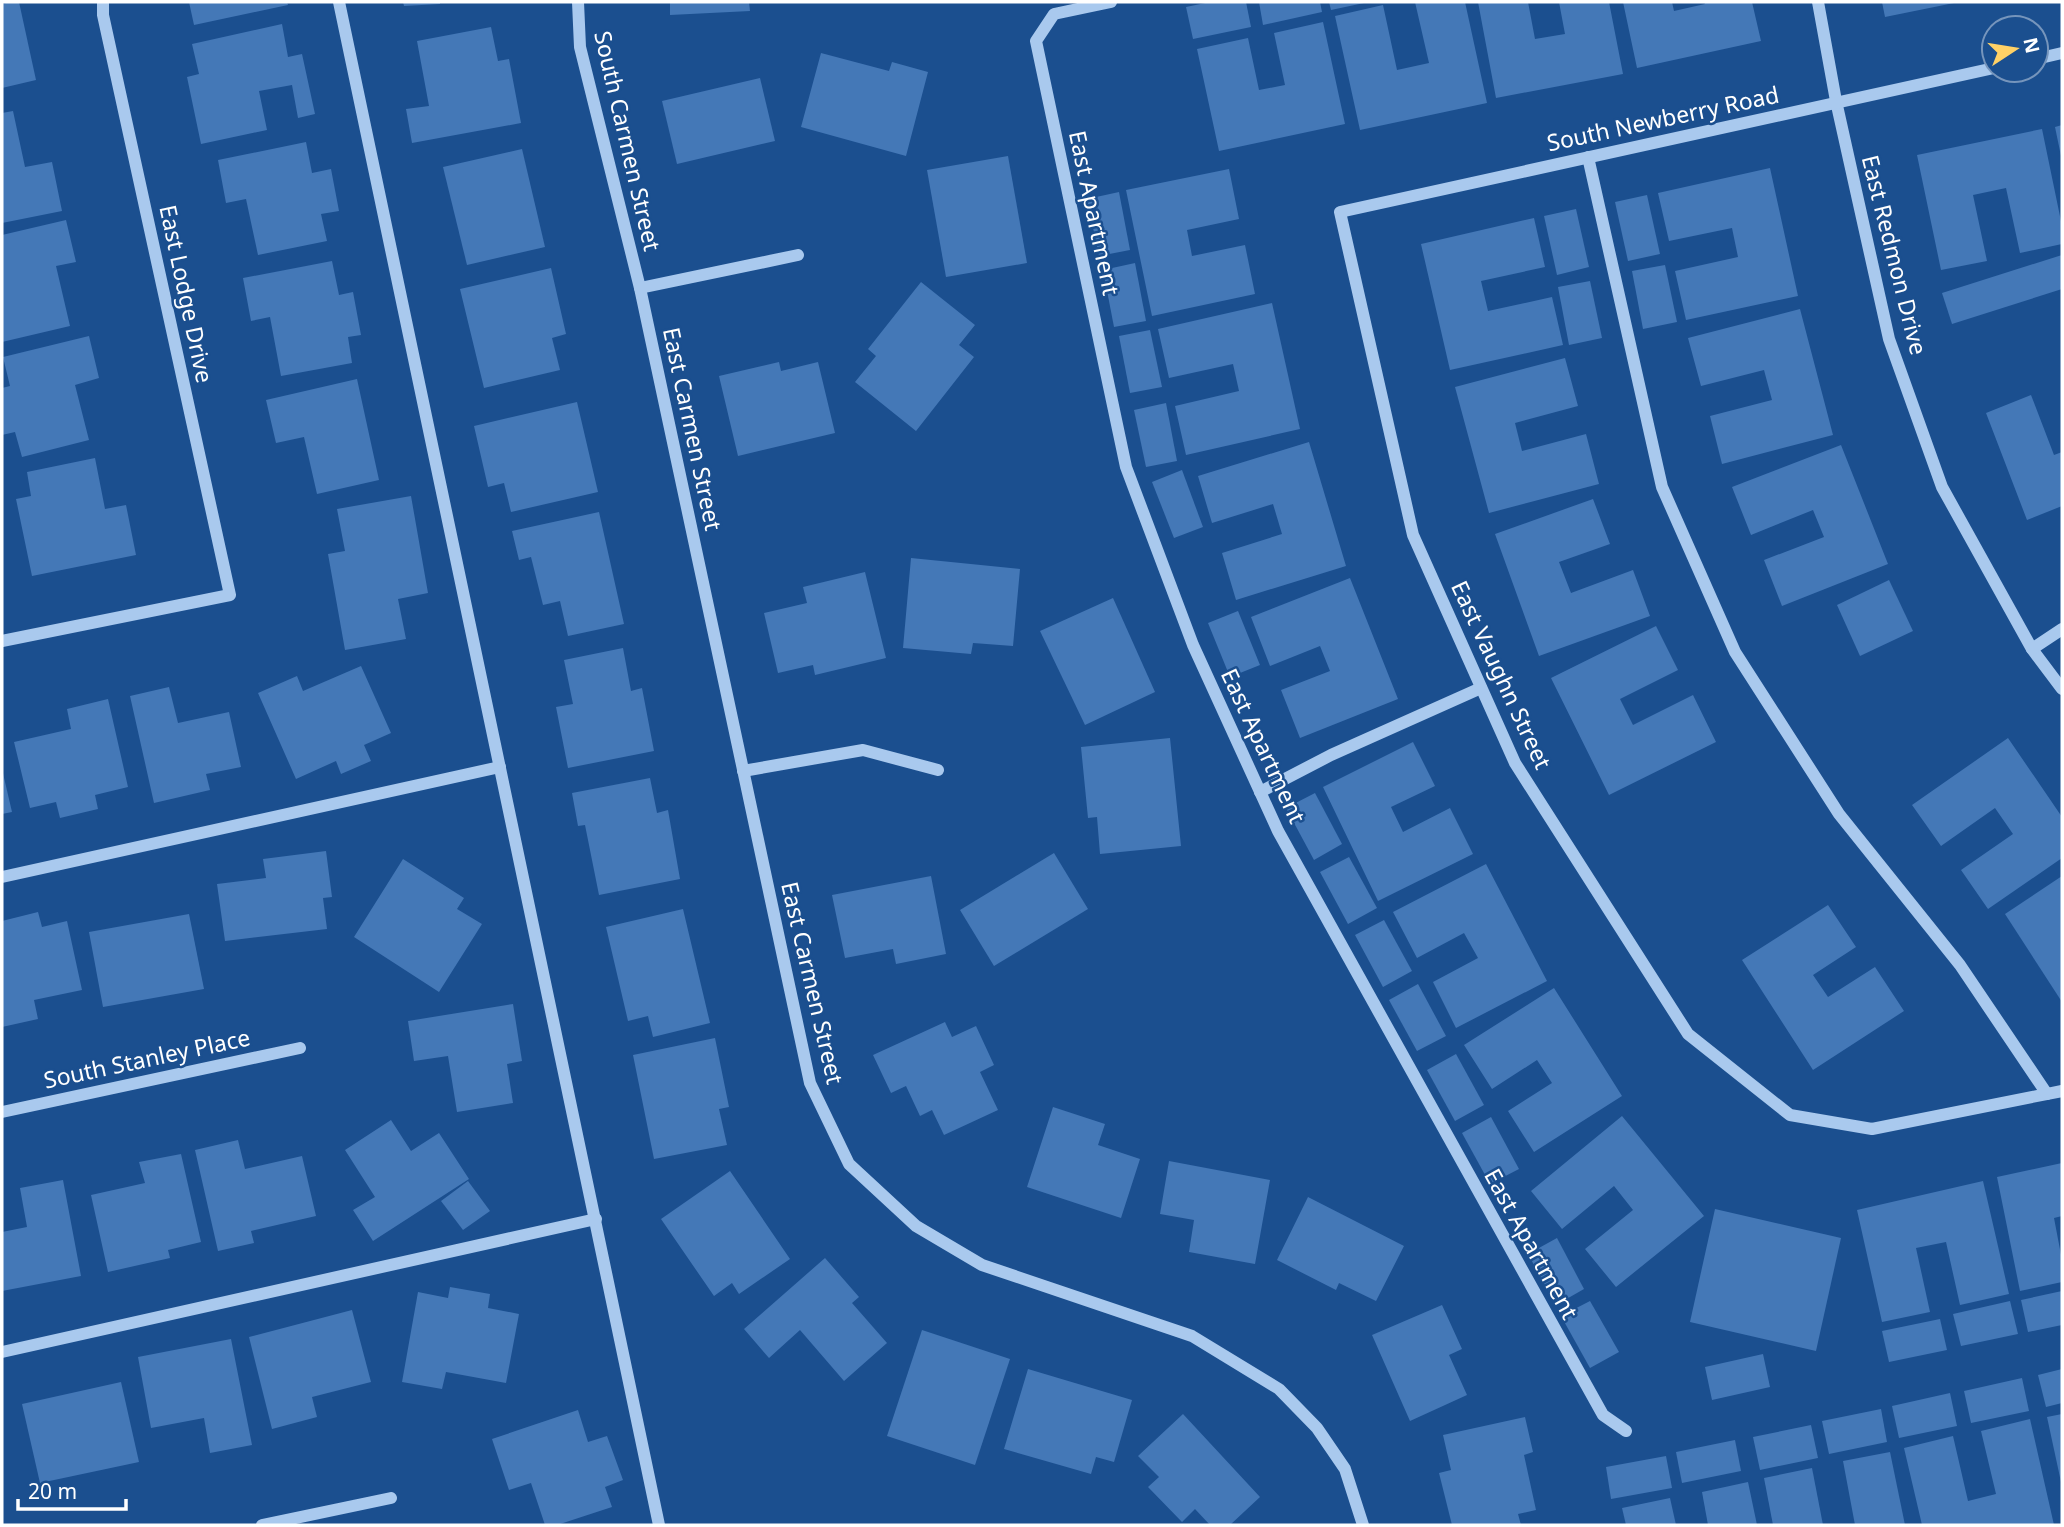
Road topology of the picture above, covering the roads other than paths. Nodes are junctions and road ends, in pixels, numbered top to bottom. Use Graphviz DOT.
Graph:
graph roads {
  1 [pos="103,2"];
  2 [pos="339,2"];
  3 [pos="578,2"];
  4 [pos="1111,2"];
  5 [pos="1818,2"];
  6 [pos="1980,71"];
  7 [pos="1836,101"];
  8 [pos="1588,157"];
  9 [pos="1340,212"];
  10 [pos="798,255"];
  11 [pos="640,288"];
  12 [pos="2062,629"];
  13 [pos="2,641"];
  14 [pos="2032,649"];
  15 [pos="1481,688"];
  16 [pos="2062,690"];
  17 [pos="500,767"];
  18 [pos="939,770"];
  19 [pos="743,771"];
  20 [pos="1260,792"];
  21 [pos="2,877"];
  22 [pos="300,1048"];
  23 [pos="2062,1091"];
  24 [pos="2047,1094"];
  25 [pos="2,1112"];
  26 [pos="596,1219"];
  27 [pos="2,1352"];
  28 [pos="1626,1431"];
  29 [pos="391,1498"];
  30 [pos="262,1525"];
  31 [pos="659,1525"];
  32 [pos="1363,1525"];
  1 -- 13 [label="street, East Lodge Drive"];
  2 -- 17 [label="street"];
  3 -- 11 [label="street, South Carmen Street"];
  4 -- 20 [label="street, East Apartment"];
  5 -- 7 [label="street, East Redmon Drive"];
  6 -- 7 [label="street, South Newberry Road"];
  7 -- 8 [label="street, South Newberry Road"];
  7 -- 14 [label="street, East Redmon Drive"];
  8 -- 9 [label="street, South Newberry Road"];
  8 -- 24 [label="street"];
  9 -- 15 [label="street, East Vaughn Street"];
  10 -- 11 [label="street"];
  11 -- 19 [label="street, East Carmen Street"];
  12 -- 14 [label="street"];
  14 -- 16 [label="street, East Redmon Drive"];
  15 -- 20 [label="street"];
  15 -- 24 [label="street, East Vaughn Street"];
  17 -- 21 [label="street"];
  17 -- 26 [label="street"];
  18 -- 19 [label="street"];
  19 -- 32 [label="street, East Carmen Street"];
  20 -- 28 [label="street, East Apartment"];
  22 -- 25 [label="street, South Stanley Place"];
  23 -- 24 [label="street"];
  26 -- 27 [label="street"];
  26 -- 31 [label="street"];
  29 -- 30 [label="street"];
}
